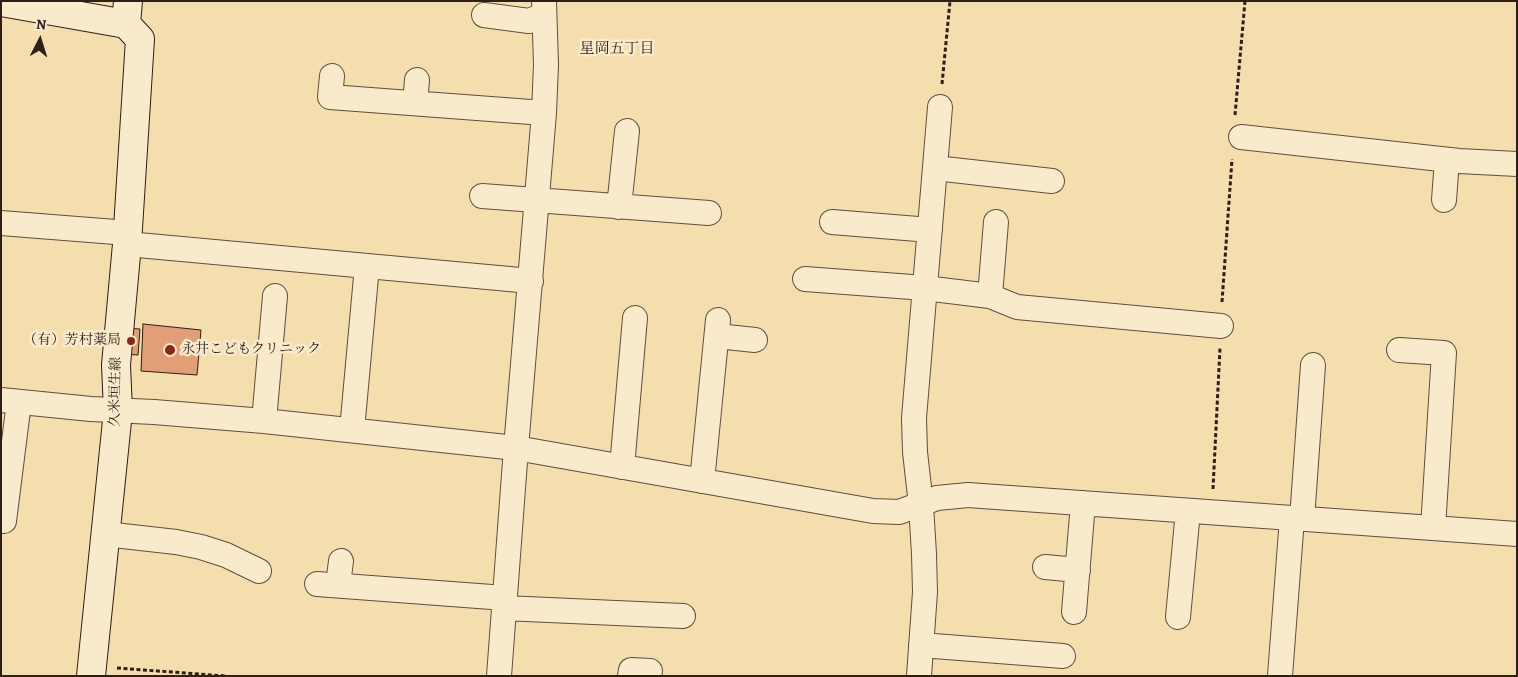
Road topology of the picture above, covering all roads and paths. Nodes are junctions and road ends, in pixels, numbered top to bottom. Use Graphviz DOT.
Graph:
graph roads {
  1 [pos="950,1"];
  2 [pos="1245,1"];
  3 [pos="1,2"];
  4 [pos="544,8"];
  5 [pos="127,12"];
  6 [pos="484,15"];
  7 [pos="332,76"];
  8 [pos="417,80"];
  9 [pos="415,103"];
  10 [pos="940,107"];
  11 [pos="544,113"];
  12 [pos="627,131"];
  13 [pos="1236,138"];
  14 [pos="1517,164"];
  15 [pos="935,168"];
  16 [pos="1517,179"];
  17 [pos="1052,181"];
  18 [pos="482,196"];
  19 [pos="538,200"];
  20 [pos="1444,200"];
  21 [pos="619,207"];
  22 [pos="709,213"];
  23 [pos="832,222"];
  24 [pos="996,222"];
  25 [pos="1,224"];
  26 [pos="930,230"];
  27 [pos="127,238"];
  28 [pos="367,266"];
  29 [pos="805,279"];
  30 [pos="531,281"];
  31 [pos="925,288"];
  32 [pos="275,296"];
  33 [pos="990,296"];
  34 [pos="635,318"];
  35 [pos="1221,326"];
  36 [pos="755,340"];
  37 [pos="1399,350"];
  38 [pos="1313,365"];
  39 [pos="10,401"];
  40 [pos="118,411"];
  41 [pos="264,421"];
  42 [pos="352,430"];
  43 [pos="516,448"];
  44 [pos="622,467"];
  45 [pos="702,481"];
  46 [pos="1083,503"];
  47 [pos="921,505"];
  48 [pos="1188,511"];
  49 [pos="1212,513"];
  50 [pos="1297,519"];
  51 [pos="4,520"];
  52 [pos="1433,528"];
  53 [pos="105,534"];
  54 [pos="1517,534"];
  55 [pos="340,561"];
  56 [pos="1045,567"];
  57 [pos="1078,570"];
  58 [pos="259,571"];
  59 [pos="504,603"];
  60 [pos="1074,612"];
  61 [pos="683,616"];
  62 [pos="1178,617"];
  63 [pos="921,645"];
  64 [pos="1062,656"];
  65 [pos="91,671"];
  66 [pos="226,676"];
  67 [pos="499,676"];
  68 [pos="919,676"];
  69 [pos="1280,676"];
  1 -- 10 [label="path"];
  2 -- 13 [label="path"];
  3 -- 5 [label="main road, 久米垣生線"];
  4 -- 6 [label="street"];
  4 -- 11 [label="street"];
  5 -- 27 [label="main road, 久米垣生線"];
  7 -- 9 [label="street"];
  8 -- 9 [label="street"];
  9 -- 11 [label="street"];
  10 -- 15 [label="street"];
  11 -- 19 [label="street"];
  12 -- 21 [label="street"];
  13 -- 14 [label="street"];
  13 -- 35 [label="path"];
  15 -- 17 [label="street"];
  15 -- 26 [label="street"];
  16 -- 20 [label="street"];
  18 -- 19 [label="street"];
  19 -- 21 [label="street"];
  19 -- 30 [label="street"];
  21 -- 22 [label="street"];
  23 -- 26 [label="street"];
  24 -- 33 [label="street"];
  25 -- 27 [label="street"];
  26 -- 31 [label="street"];
  27 -- 28 [label="street"];
  27 -- 40 [label="main road, 久米垣生線"];
  28 -- 30 [label="street"];
  28 -- 42 [label="street"];
  29 -- 31 [label="street"];
  30 -- 43 [label="street"];
  31 -- 33 [label="street"];
  31 -- 47 [label="street"];
  32 -- 41 [label="street"];
  33 -- 35 [label="street"];
  34 -- 44 [label="street"];
  35 -- 49 [label="path"];
  36 -- 45 [label="street"];
  37 -- 52 [label="street"];
  38 -- 50 [label="street"];
  39 -- 40 [label="street"];
  39 -- 51 [label="street"];
  40 -- 41 [label="street"];
  40 -- 53 [label="main road, 久米垣生線"];
  41 -- 42 [label="street"];
  42 -- 43 [label="street"];
  43 -- 44 [label="street"];
  43 -- 59 [label="street"];
  44 -- 45 [label="street"];
  45 -- 47 [label="street"];
  46 -- 47 [label="street"];
  46 -- 48 [label="street"];
  46 -- 57 [label="street"];
  47 -- 63 [label="street"];
  48 -- 49 [label="street"];
  48 -- 62 [label="street"];
  49 -- 50 [label="street"];
  50 -- 52 [label="street"];
  50 -- 69 [label="street"];
  52 -- 54 [label="street"];
  53 -- 58 [label="street"];
  53 -- 65 [label="main road, 久米垣生線"];
  55 -- 59 [label="street"];
  56 -- 57 [label="street"];
  57 -- 60 [label="street"];
  59 -- 61 [label="street"];
  59 -- 67 [label="street"];
  63 -- 64 [label="street"];
  63 -- 68 [label="street"];
  65 -- 66 [label="path"];
}
